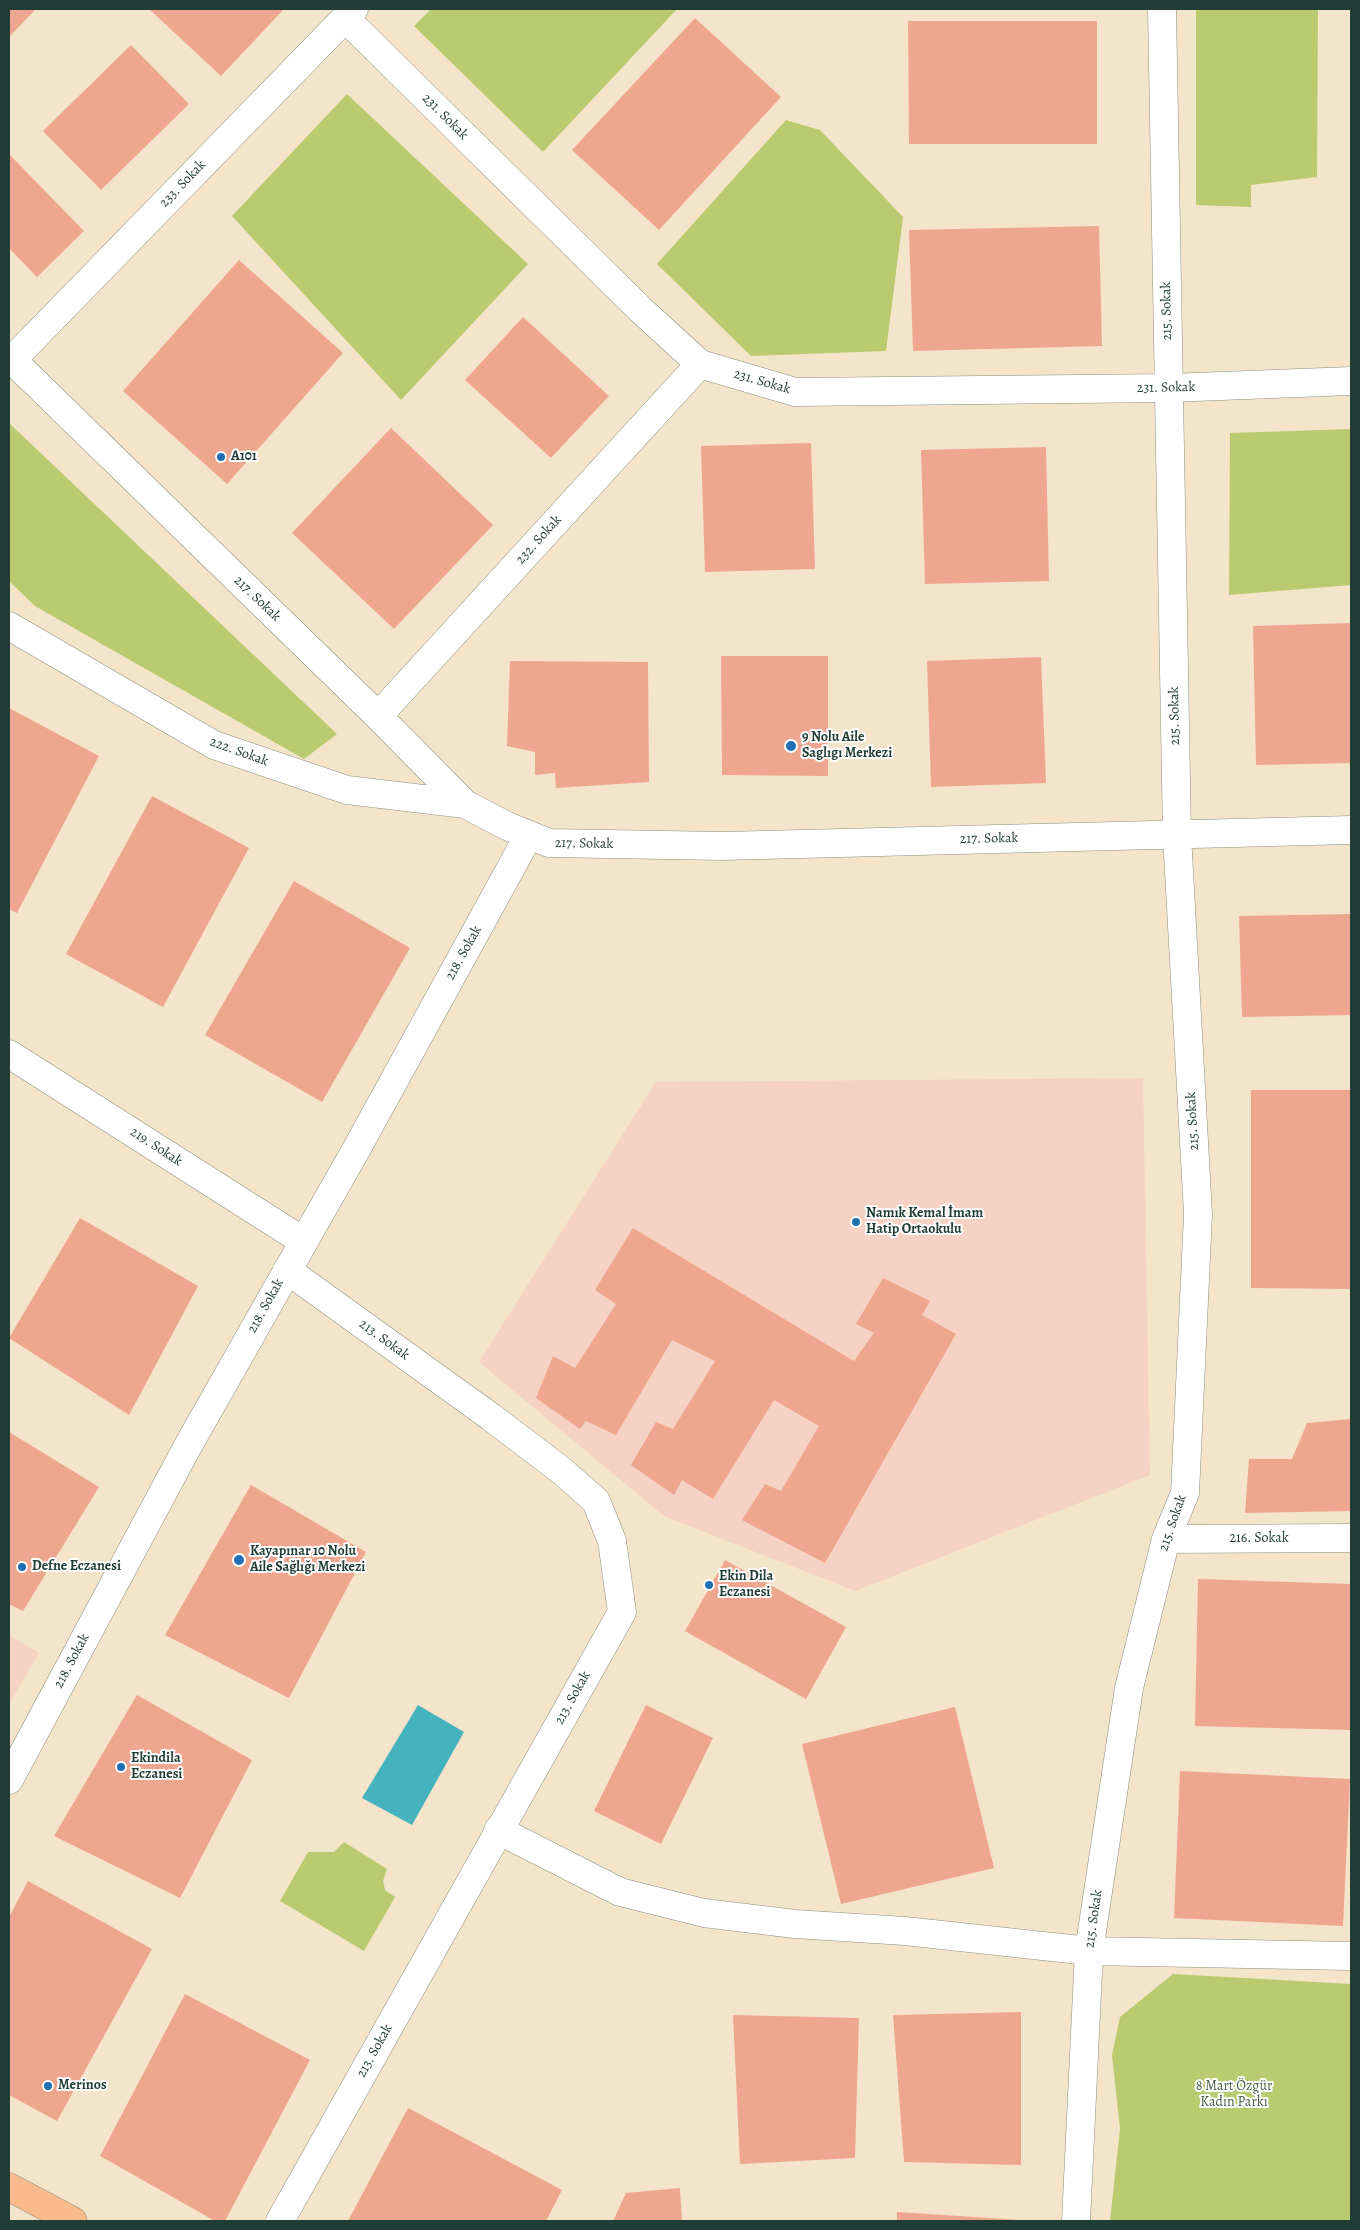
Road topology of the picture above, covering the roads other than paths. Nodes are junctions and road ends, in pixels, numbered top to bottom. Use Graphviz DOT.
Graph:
graph roads {
  1 [pos="1162,9"];
  2 [pos="350,13"];
  3 [pos="10,358"];
  4 [pos="700,364"];
  5 [pos="1351,381"];
  6 [pos="1169,388"];
  7 [pos="9,626"];
  8 [pos="378,716"];
  9 [pos="465,804"];
  10 [pos="1351,830"];
  11 [pos="1177,834"];
  12 [pos="529,835"];
  13 [pos="9,1054"];
  14 [pos="303,1241"];
  15 [pos="286,1270"];
  16 [pos="1351,1538"];
  17 [pos="1166,1539"];
  18 [pos="9,1780"];
  19 [pos="498,1830"];
  20 [pos="1090,1951"];
  21 [pos="1351,1956"];
  22 [pos="9,2186"];
  23 [pos="72,2221"];
  24 [pos="280,2221"];
  25 [pos="1076,2221"];
  1 -- 6 [label="street, 215. Sokak"];
  2 -- 3 [label="street, 233. Sokak"];
  2 -- 4 [label="street, 231. Sokak"];
  3 -- 8 [label="street, 217. Sokak"];
  4 -- 6 [label="street, 231. Sokak"];
  4 -- 8 [label="street, 232. Sokak"];
  5 -- 6 [label="street, 231. Sokak"];
  6 -- 11 [label="street, 215. Sokak"];
  7 -- 9 [label="street, 222. Sokak"];
  8 -- 9 [label="street, 217. Sokak"];
  9 -- 12 [label="street, 217. Sokak"];
  10 -- 11 [label="street, 217. Sokak"];
  11 -- 12 [label="street, 217. Sokak"];
  11 -- 17 [label="street, 215. Sokak"];
  12 -- 14 [label="street, 218. Sokak"];
  13 -- 14 [label="street, 219. Sokak"];
  14 -- 15 [label="street, 218. Sokak"];
  15 -- 18 [label="street, 218. Sokak"];
  15 -- 19 [label="street, 213. Sokak"];
  16 -- 17 [label="street, 216. Sokak"];
  17 -- 20 [label="street, 215. Sokak"];
  19 -- 20 [label="street"];
  19 -- 24 [label="street, 213. Sokak"];
  20 -- 21 [label="street"];
  20 -- 25 [label="street, 215. Sokak"];
  22 -- 23 [label="main road"];
}
